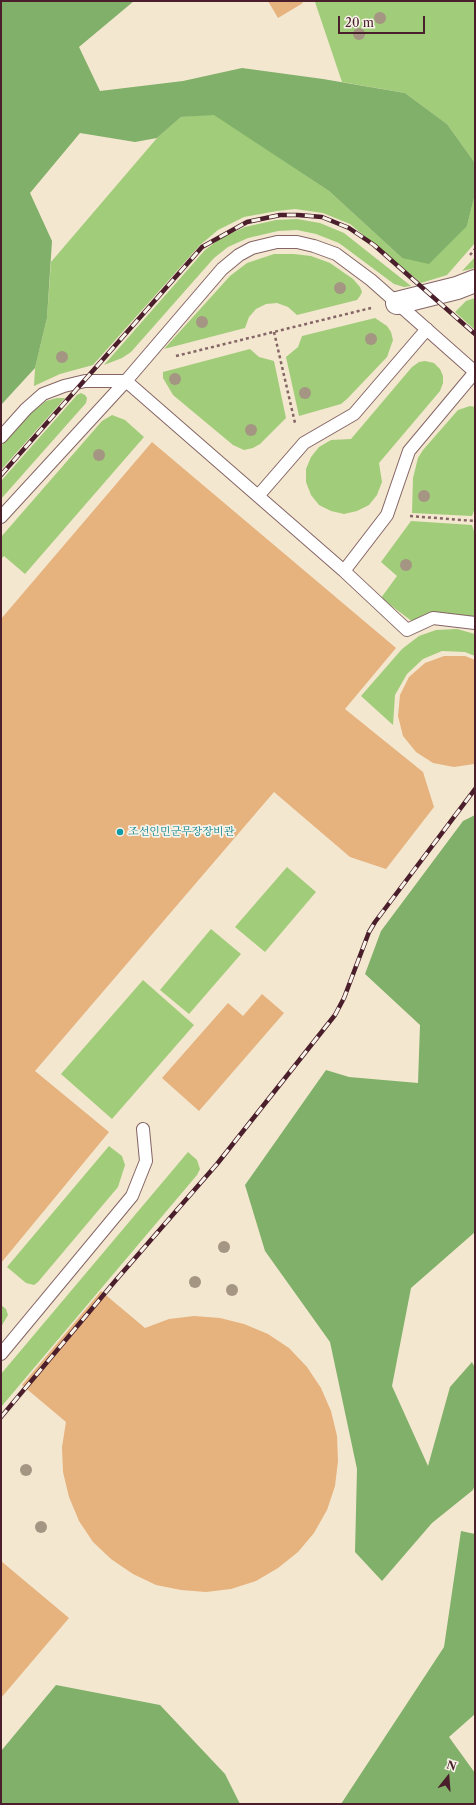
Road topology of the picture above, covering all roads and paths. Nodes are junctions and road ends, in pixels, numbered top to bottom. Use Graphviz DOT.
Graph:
graph roads {
  1 [pos="475,281"];
  2 [pos="397,303"];
  3 [pos="427,329"];
  4 [pos="274,332"];
  5 [pos="140,364"];
  6 [pos="475,372"];
  7 [pos="126,381"];
  8 [pos="1,437"];
  9 [pos="304,443"];
  10 [pos="258,496"];
  11 [pos="387,515"];
  12 [pos="1,517"];
  13 [pos="475,520"];
  14 [pos="344,571"];
  15 [pos="475,623"];
  16 [pos="142,1129"];
  17 [pos="1,1354"];
  1 -- 2 [label="street"];
  2 -- 3 [label="lane"];
  2 -- 4 [label="path"];
  2 -- 5 [label="lane"];
  3 -- 6 [label="lane"];
  3 -- 9 [label="lane"];
  4 -- 5 [label="path"];
  4 -- 9 [label="path"];
  5 -- 7 [label="lane"];
  6 -- 11 [label="lane"];
  7 -- 8 [label="lane"];
  7 -- 10 [label="lane"];
  7 -- 12 [label="lane"];
  9 -- 10 [label="lane"];
  10 -- 14 [label="lane"];
  11 -- 13 [label="path"];
  11 -- 14 [label="lane"];
  14 -- 15 [label="lane"];
  16 -- 17 [label="lane"];
}
